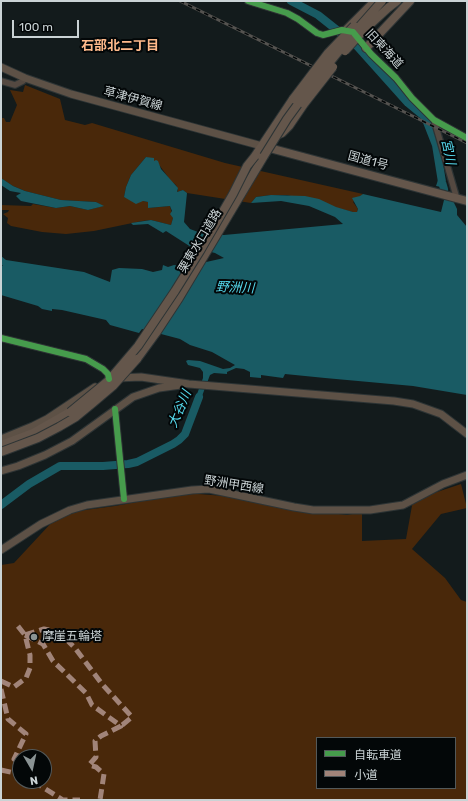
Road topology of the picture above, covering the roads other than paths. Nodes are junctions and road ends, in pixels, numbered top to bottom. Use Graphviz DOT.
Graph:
graph roads {
  1 [pos="248,1"];
  2 [pos="375,1"];
  3 [pos="382,1"];
  4 [pos="397,1"];
  5 [pos="410,1"];
  6 [pos="343,30"];
  7 [pos="368,51"];
  8 [pos="1,67"];
  9 [pos="25,78"];
  10 [pos="1,80"];
  11 [pos="434,120"];
  12 [pos="467,138"];
  13 [pos="262,146"];
  14 [pos="455,198"];
  15 [pos="467,201"];
  16 [pos="1,338"];
  17 [pos="109,379"];
  18 [pos="193,384"];
  19 [pos="115,409"];
  20 [pos="467,434"];
  21 [pos="1,439"];
  22 [pos="1,445"];
  23 [pos="1,452"];
  24 [pos="1,471"];
  25 [pos="467,475"];
  26 [pos="124,499"];
  27 [pos="1,550"];
  1 -- 6 [label="street"];
  2 -- 6 [label="highway"];
  3 -- 13 [label="highway, 栗東水口道路, bridge"];
  3 -- 23 [label="highway, 栗東水口道路, bridge"];
  4 -- 13 [label="highway, bridge"];
  5 -- 7 [label="highway"];
  6 -- 7 [label="street, 旧東海道"];
  7 -- 11 [label="street, 旧東海道"];
  8 -- 9 [label="main road, 草津伊賀線"];
  9 -- 10 [label="street"];
  9 -- 13 [label="main road, 草津伊賀線"];
  11 -- 12 [label="street, 旧東海道"];
  11 -- 14 [label="street"];
  13 -- 14 [label="highway, 国道1号"];
  13 -- 22 [label="highway, 栗東水口道路, bridge"];
  14 -- 15 [label="highway, 国道1号"];
  16 -- 17 [label="street"];
  17 -- 18 [label="main road"];
  17 -- 21 [label="main road"];
  18 -- 19 [label="main road"];
  18 -- 20 [label="main road"];
  19 -- 24 [label="main road"];
  19 -- 26 [label="street"];
  25 -- 26 [label="main road, 野洲甲西線"];
  26 -- 27 [label="main road, 野洲甲西線"];
}
